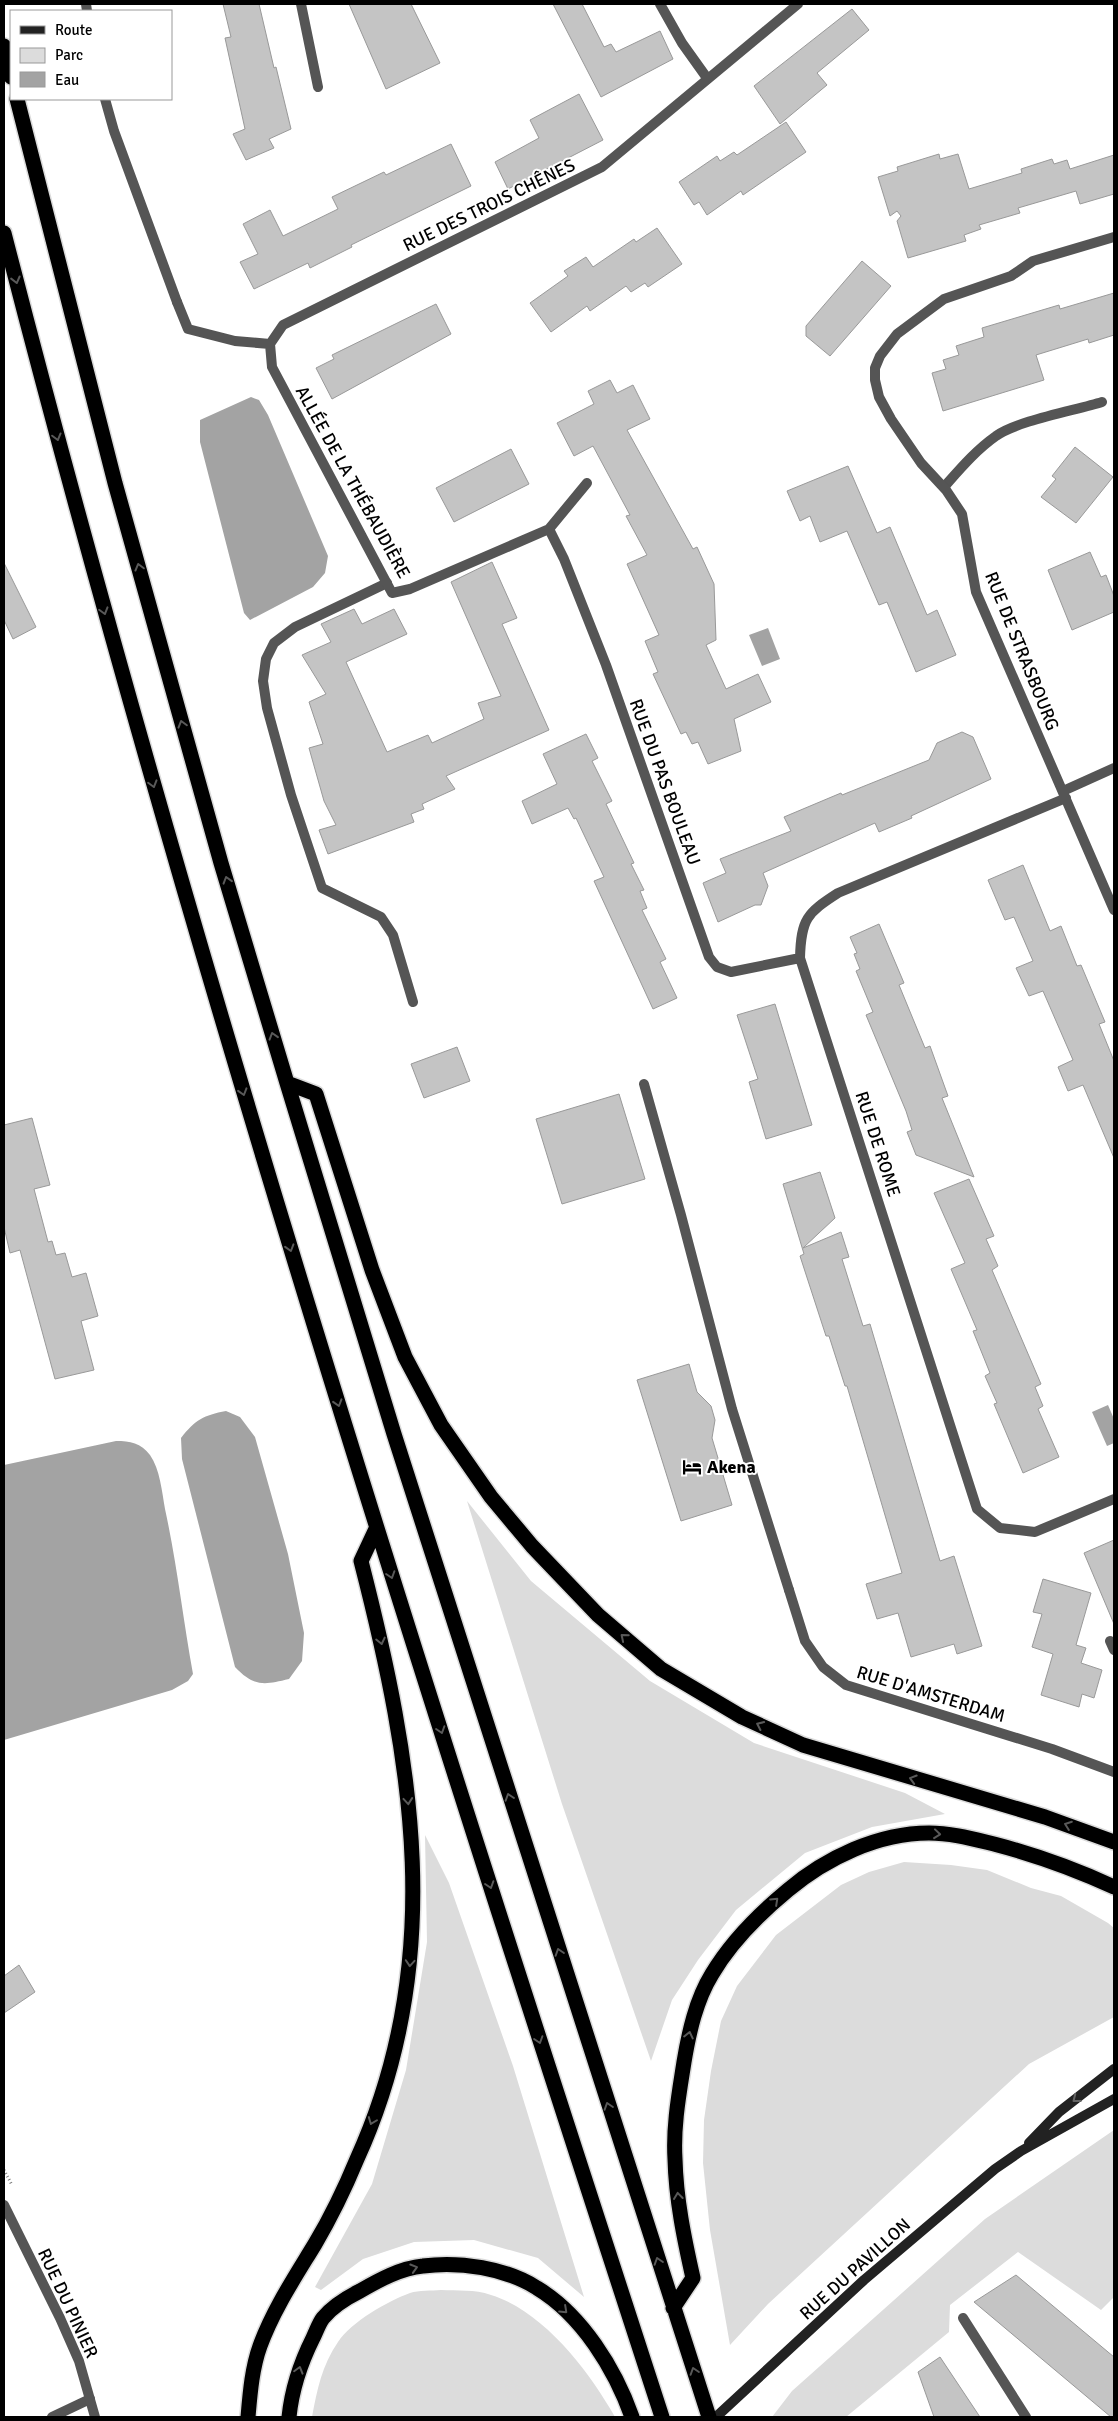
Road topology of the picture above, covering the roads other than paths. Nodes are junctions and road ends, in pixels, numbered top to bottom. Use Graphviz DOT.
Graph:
graph roads {
  1 [pos="301,4"];
  2 [pos="660,4"];
  3 [pos="798,4"];
  4 [pos="4,46"];
  5 [pos="10,73"];
  6 [pos="707,78"];
  7 [pos="318,86"];
  8 [pos="16,100"];
  9 [pos="105,100"];
  10 [pos="4,233"];
  11 [pos="1114,236"];
  12 [pos="270,344"];
  13 [pos="1102,402"];
  14 [pos="587,483"];
  15 [pos="944,486"];
  16 [pos="549,529"];
  17 [pos="387,582"];
  18 [pos="1114,768"];
  19 [pos="1065,794"];
  20 [pos="1114,910"];
  21 [pos="800,958"];
  22 [pos="413,1002"];
  23 [pos="287,1083"];
  24 [pos="644,1084"];
  25 [pos="1114,1499"];
  26 [pos="376,1529"];
  27 [pos="1114,1772"];
  28 [pos="1114,1842"];
  29 [pos="1114,1887"];
  30 [pos="1114,2069"];
  31 [pos="1114,2099"];
  32 [pos="1021,2151"];
  33 [pos="4,2205"];
  34 [pos="673,2308"];
  35 [pos="963,2318"];
  36 [pos="90,2399"];
  37 [pos="52,2417"];
  38 [pos="96,2417"];
  39 [pos="248,2417"];
  40 [pos="289,2417"];
  41 [pos="632,2417"];
  42 [pos="662,2417"];
  43 [pos="709,2417"];
  44 [pos="716,2417"];
  45 [pos="1026,2417"];
  1 -- 7 [label="street"];
  2 -- 6 [label="street"];
  3 -- 6 [label="street, RUE DES TROIS CHÊNES"];
  4 -- 5 [label="highway"];
  6 -- 12 [label="street, RUE DES TROIS CHÊNES"];
  23 -- 8 [label="highway, one-way"];
  9 -- 12 [label="street"];
  10 -- 26 [label="highway, one-way"];
  11 -- 15 [label="street, RUE DE STRASBOURG"];
  12 -- 17 [label="street, ALLÉE DE LA THÉBAUDIÈRE"];
  13 -- 15 [label="street"];
  14 -- 16 [label="street, ALLÉE DE LA THÉBAUDIÈRE"];
  15 -- 19 [label="street, RUE DE STRASBOURG"];
  16 -- 17 [label="street, ALLÉE DE LA THÉBAUDIÈRE"];
  16 -- 21 [label="street, RUE DU PAS BOULEAU"];
  17 -- 22 [label="street"];
  18 -- 19 [label="street, RUE DE ROME"];
  19 -- 20 [label="street, RUE DE STRASBOURG"];
  19 -- 21 [label="street, RUE DE ROME"];
  21 -- 25 [label="street, RUE DE ROME"];
  28 -- 23 [label="highway, one-way"];
  34 -- 23 [label="highway, one-way"];
  24 -- 27 [label="street, RUE D'AMSTERDAM"];
  26 -- 39 [label="highway, one-way"];
  26 -- 42 [label="highway, one-way"];
  34 -- 29 [label="highway, one-way"];
  30 -- 32 [label="street, RUE DU PAVILLON, one-way"];
  31 -- 32 [label="street, RUE DU PAVILLON"];
  32 -- 44 [label="street, RUE DU PAVILLON"];
  33 -- 36 [label="street, RUE DU PINIER"];
  43 -- 34 [label="highway, one-way"];
  35 -- 45 [label="street"];
  36 -- 37 [label="street"];
  36 -- 38 [label="street, RUE DU PINIER"];
  40 -- 41 [label="highway, one-way"];
}
